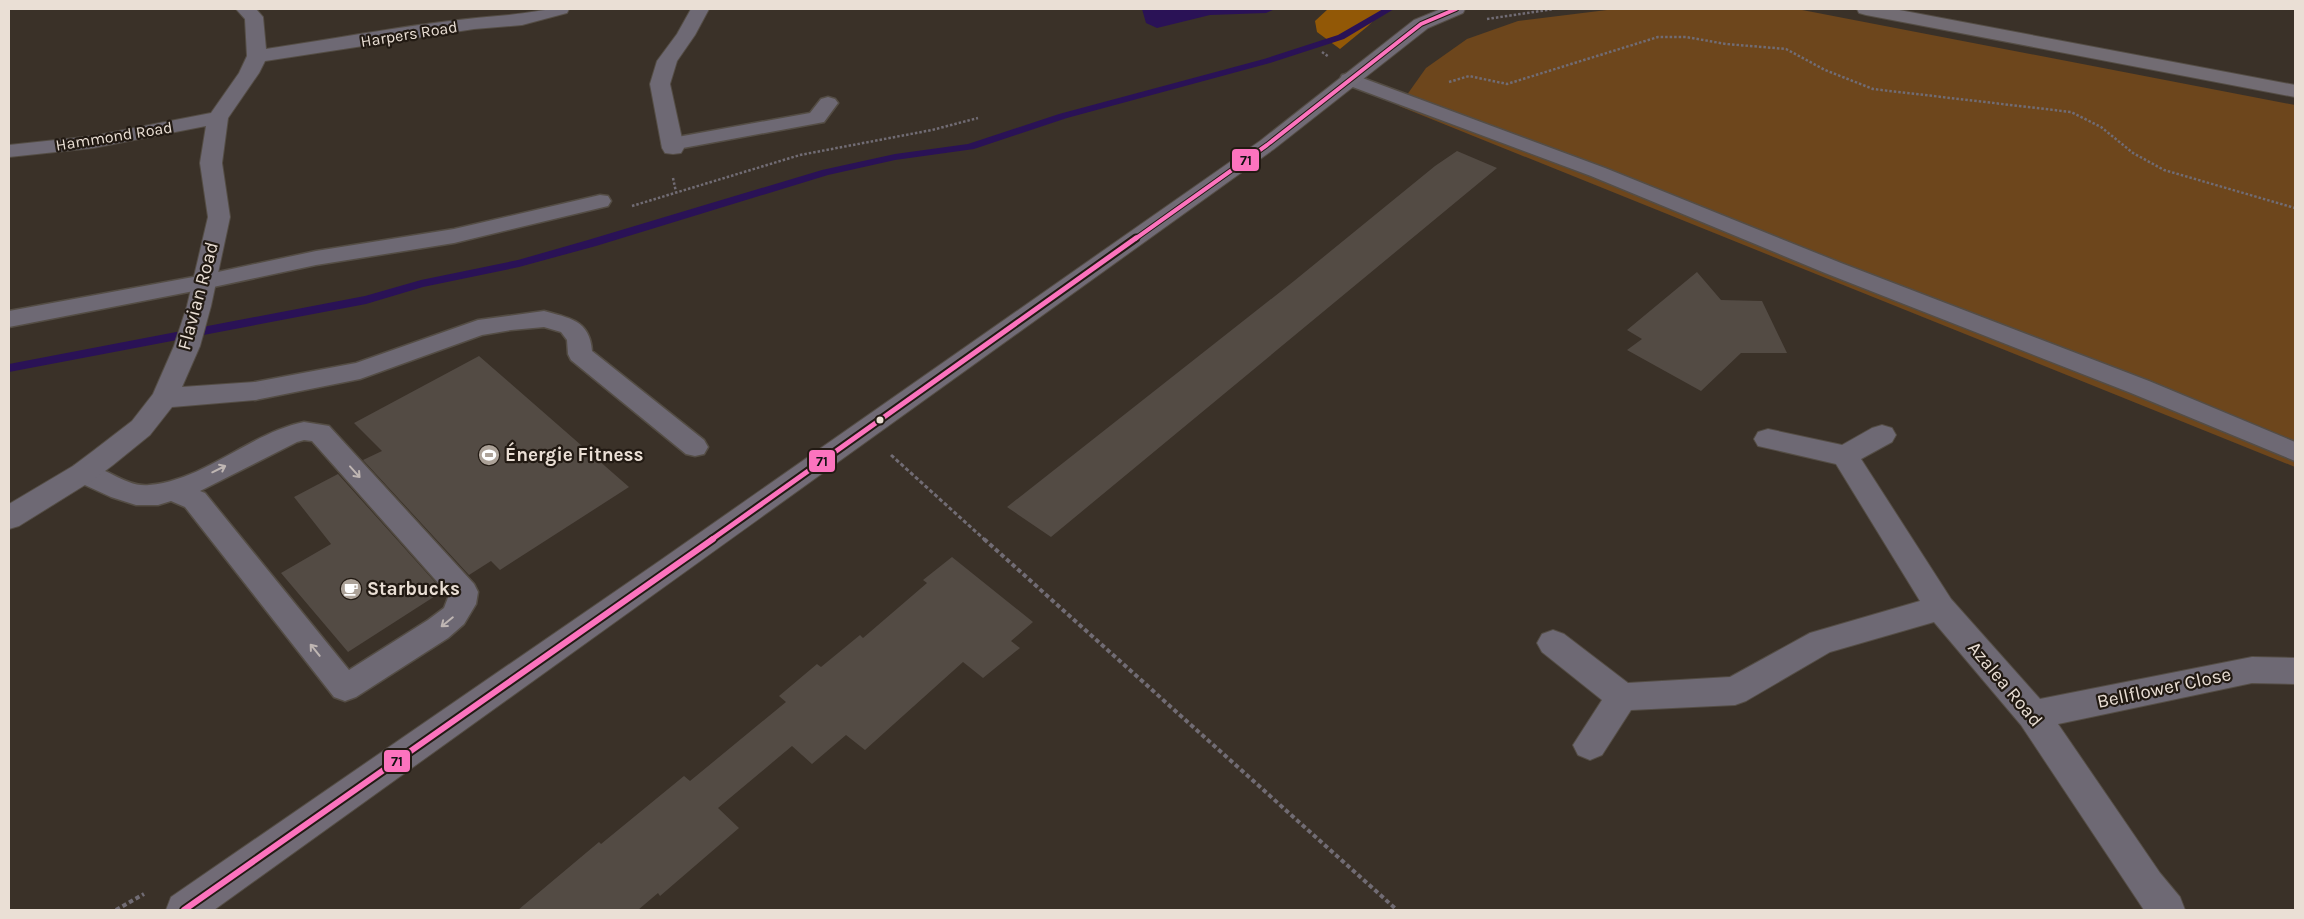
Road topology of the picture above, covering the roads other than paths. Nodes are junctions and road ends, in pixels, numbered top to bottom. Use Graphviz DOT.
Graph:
graph roads {
  1 [pos="245,9"];
  2 [pos="560,9"];
  3 [pos="700,9"];
  4 [pos="1456,9"];
  5 [pos="1866,9"];
  6 [pos="1422,16"];
  7 [pos="257,56"];
  8 [pos="1349,78"];
  9 [pos="2295,91"];
  10 [pos="828,103"];
  11 [pos="218,118"];
  12 [pos="672,146"];
  13 [pos="9,151"];
  14 [pos="600,201"];
  15 [pos="204,282"];
  16 [pos="9,319"];
  17 [pos="255,391"];
  18 [pos="164,398"];
  19 [pos="1882,435"];
  20 [pos="1768,439"];
  21 [pos="695,447"];
  22 [pos="2295,452"];
  23 [pos="1845,456"];
  24 [pos="83,473"];
  25 [pos="175,491"];
  26 [pos="9,518"];
  27 [pos="1940,608"];
  28 [pos="1553,644"];
  29 [pos="2295,671"];
  30 [pos="1622,697"];
  31 [pos="2033,715"];
  32 [pos="1590,745"];
  33 [pos="184,910"];
  34 [pos="2168,910"];
  1 -- 7 [label="street"];
  2 -- 7 [label="street, Harpers Road"];
  3 -- 12 [label="street"];
  4 -- 6 [label="main road"];
  5 -- 9 [label="highway"];
  6 -- 8 [label="main road"];
  7 -- 11 [label="street, Flavian Road"];
  8 -- 22 [label="lane"];
  8 -- 33 [label="main road"];
  10 -- 12 [label="lane"];
  11 -- 13 [label="street, Hammond Road"];
  11 -- 15 [label="street, Flavian Road"];
  14 -- 15 [label="lane"];
  15 -- 16 [label="lane"];
  15 -- 18 [label="street, Flavian Road"];
  17 -- 18 [label="street"];
  17 -- 21 [label="lane"];
  18 -- 24 [label="street, Flavian Road"];
  19 -- 23 [label="street"];
  20 -- 23 [label="street"];
  23 -- 27 [label="street, Azalea Road"];
  24 -- 25 [label="lane"];
  24 -- 26 [label="street, Flavian Road"];
  25 -- 25 [label="lane, one-way"];
  27 -- 30 [label="street"];
  27 -- 31 [label="street, Azalea Road"];
  28 -- 30 [label="street"];
  29 -- 31 [label="street, Bellflower Close"];
  30 -- 32 [label="street"];
  31 -- 34 [label="street, Azalea Road"];
}
